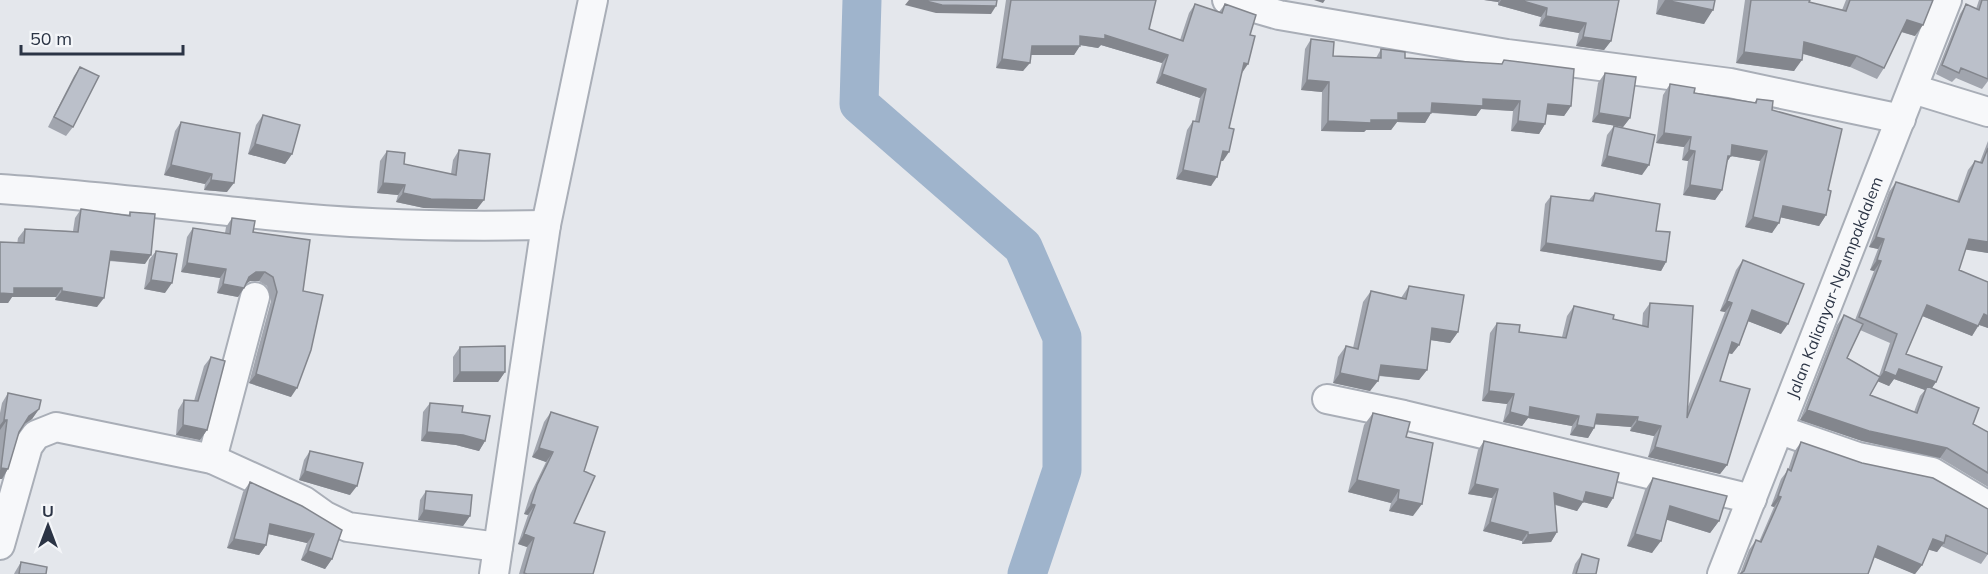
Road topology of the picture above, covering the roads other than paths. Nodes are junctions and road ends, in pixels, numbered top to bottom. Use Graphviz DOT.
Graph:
graph roads {
  1 [pos="593,0"];
  2 [pos="1227,0"];
  3 [pos="1947,0"];
  4 [pos="1912,89"];
  5 [pos="1988,112"];
  6 [pos="1901,118"];
  7 [pos="0,189"];
  8 [pos="546,225"];
  9 [pos="255,297"];
  10 [pos="1327,399"];
  11 [pos="1780,430"];
  12 [pos="212,459"];
  13 [pos="1752,499"];
  14 [pos="1988,506"];
  15 [pos="0,545"];
  16 [pos="496,561"];
  17 [pos="1722,574"];
  1 -- 8 [label="street"];
  2 -- 6 [label="street"];
  3 -- 4 [label="street, Jalan Kalianyar-Ngumpakdalem"];
  4 -- 5 [label="street"];
  4 -- 6 [label="street, Jalan Kalianyar-Ngumpakdalem"];
  6 -- 11 [label="street, Jalan Kalianyar-Ngumpakdalem"];
  7 -- 8 [label="street"];
  8 -- 16 [label="street"];
  9 -- 12 [label="street"];
  10 -- 13 [label="street"];
  11 -- 13 [label="street, Jalan Kalianyar-Ngumpakdalem"];
  11 -- 14 [label="street"];
  12 -- 15 [label="street"];
  12 -- 16 [label="street"];
  13 -- 17 [label="street, Jalan Kalianyar-Ngumpakdalem"];
}
